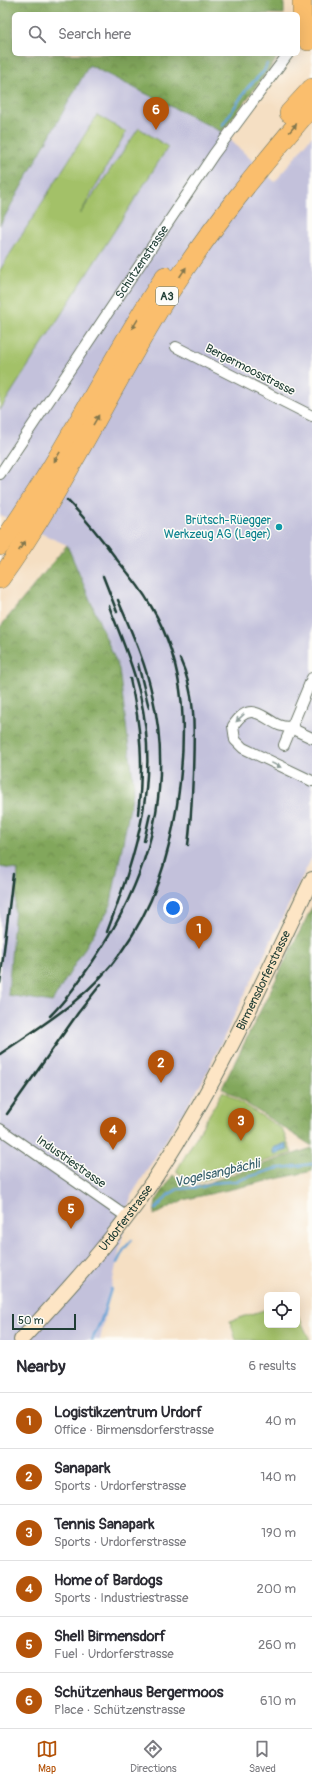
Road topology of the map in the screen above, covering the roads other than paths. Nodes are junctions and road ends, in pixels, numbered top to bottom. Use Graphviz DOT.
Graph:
graph roads {
  1 [pos="293,6"];
  2 [pos="304,42"];
  3 [pos="287,56"];
  4 [pos="312,88"];
  5 [pos="312,106"];
  6 [pos="176,348"];
  7 [pos="312,416"];
  8 [pos="0,474"];
  9 [pos="0,546"];
  10 [pos="0,579"];
  11 [pos="312,678"];
  12 [pos="292,726"];
  13 [pos="312,738"];
  14 [pos="284,745"];
  15 [pos="312,782"];
  16 [pos="312,879"];
  17 [pos="212,1081"];
  18 [pos="0,1129"];
  19 [pos="127,1217"];
  20 [pos="21,1340"];
  1 -- 2 [label="highway"];
  3 -- 8 [label="street, Schützenstrasse"];
  4 -- 9 [label="highway, A3, one-way"];
  10 -- 5 [label="highway, A3, one-way"];
  6 -- 7 [label="street, Bergermoosstrasse"];
  11 -- 12 [label="street"];
  12 -- 13 [label="street"];
  12 -- 14 [label="street"];
  12 -- 15 [label="street, one-way"];
  16 -- 17 [label="main road, Birmensdorferstrasse"];
  17 -- 19 [label="main road, Urdorferstrasse"];
  18 -- 19 [label="street, Industriestrasse"];
  19 -- 20 [label="main road, Urdorferstrasse"];
}
